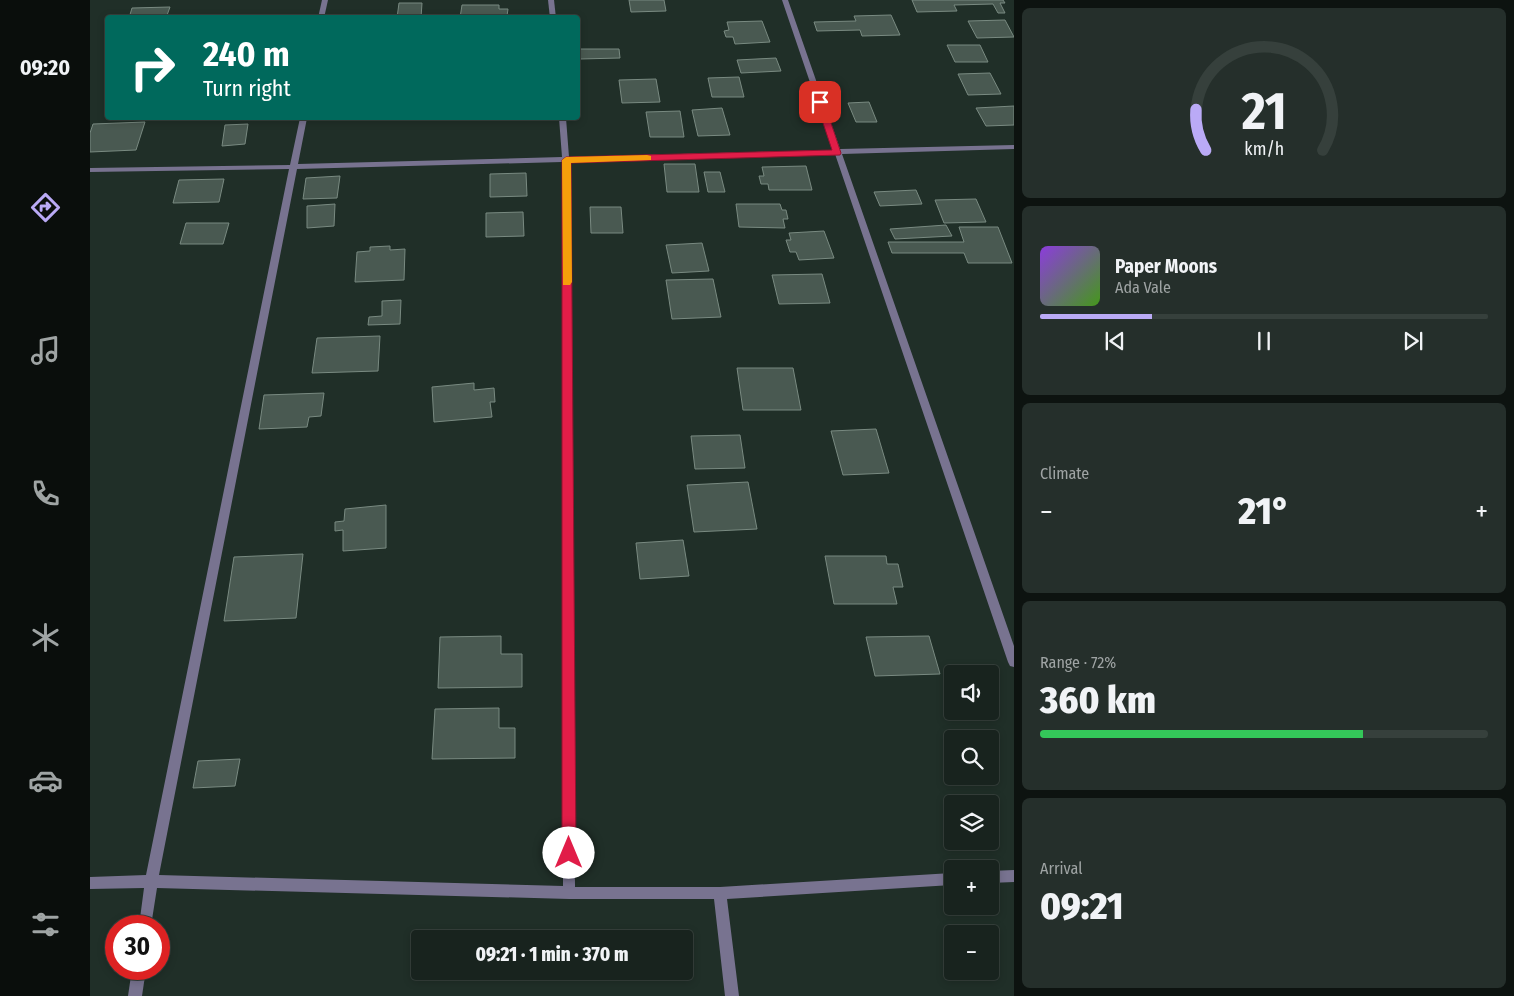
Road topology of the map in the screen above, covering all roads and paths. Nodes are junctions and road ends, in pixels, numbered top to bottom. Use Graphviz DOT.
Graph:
graph roads {
  1 [pos="325,0"];
  2 [pos="551,0"];
  3 [pos="785,0"];
  4 [pos="322,15"];
  5 [pos="553,15"];
  6 [pos="303,120"];
  7 [pos="562,120"];
  8 [pos="1014,147"];
  9 [pos="837,153"];
  10 [pos="566,160"];
  11 [pos="293,167"];
  12 [pos="90,170"];
  13 [pos="1014,662"];
  14 [pos="1014,876"];
  15 [pos="999,877"];
  16 [pos="944,879"];
  17 [pos="151,881"];
  18 [pos="90,884"];
  19 [pos="569,893"];
  20 [pos="720,893"];
  21 [pos="146,915"];
  22 [pos="137,980"];
  23 [pos="135,996"];
  24 [pos="732,996"];
  1 -- 4 [label="street"];
  2 -- 5 [label="street"];
  3 -- 9 [label="street"];
  6 -- 11 [label="street"];
  7 -- 10 [label="street"];
  8 -- 9 [label="street"];
  9 -- 10 [label="street"];
  9 -- 13 [label="street"];
  10 -- 11 [label="street"];
  10 -- 19 [label="street"];
  11 -- 12 [label="street"];
  11 -- 17 [label="street"];
  14 -- 15 [label="street"];
  16 -- 20 [label="street"];
  17 -- 18 [label="street"];
  17 -- 19 [label="street"];
  17 -- 21 [label="street"];
  19 -- 20 [label="street"];
  20 -- 24 [label="street"];
  22 -- 23 [label="street"];
}
